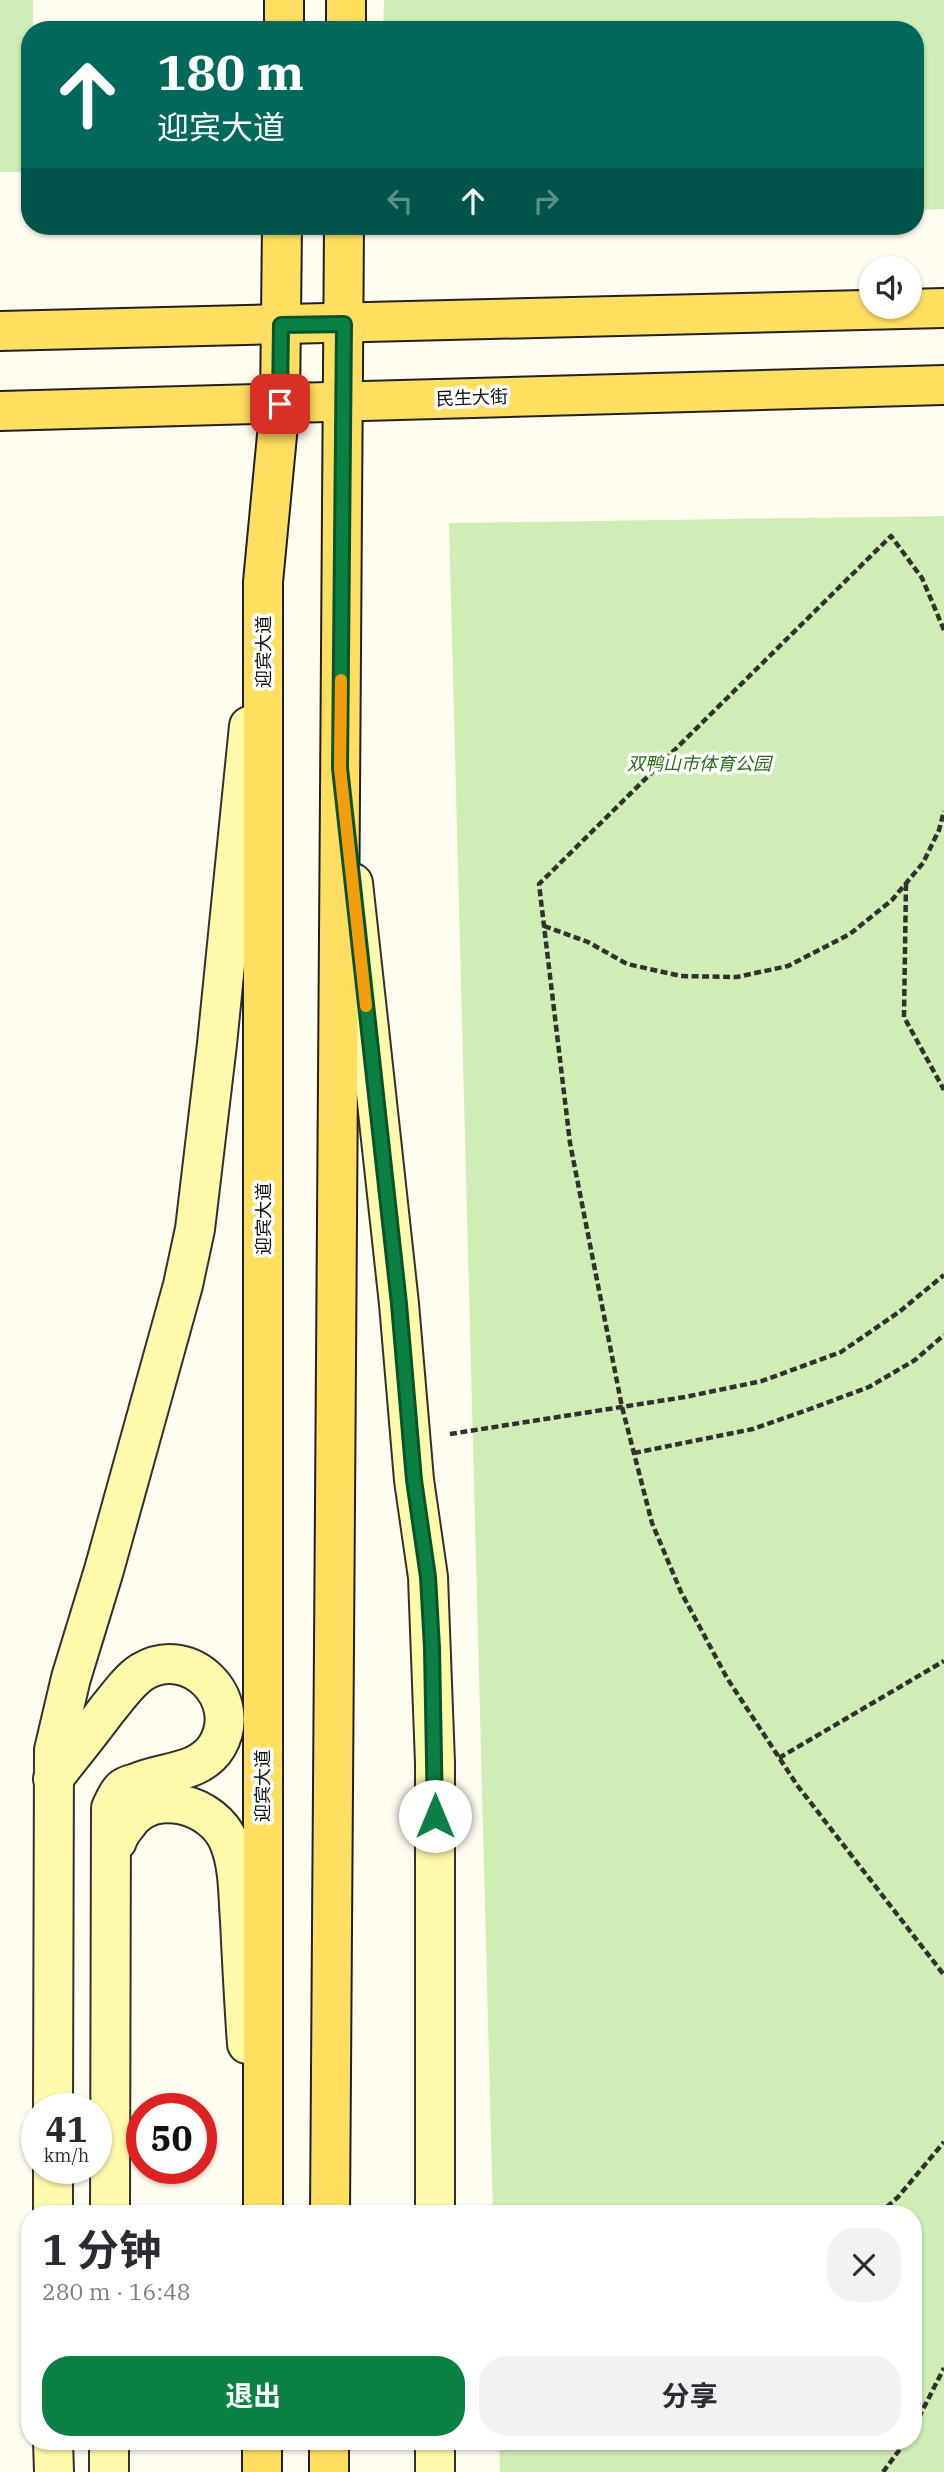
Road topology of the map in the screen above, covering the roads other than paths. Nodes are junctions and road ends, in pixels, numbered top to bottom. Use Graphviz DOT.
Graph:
graph roads {
  1 [pos="284,0"];
  2 [pos="346,0"];
  3 [pos="284,21"];
  4 [pos="346,21"];
  5 [pos="282,235"];
  6 [pos="344,235"];
  7 [pos="944,308"];
  8 [pos="344,324"];
  9 [pos="281,325"];
  10 [pos="0,331"];
  11 [pos="944,385"];
  12 [pos="343,402"];
  13 [pos="280,404"];
  14 [pos="0,411"];
  15 [pos="263,582"];
  16 [pos="340,768"];
  17 [pos="53,1779"];
  18 [pos="110,1874"];
  19 [pos="53,2093"];
  20 [pos="53,2184"];
  21 [pos="53,2205"];
  22 [pos="110,2205"];
  23 [pos="256,2205"];
  24 [pos="263,2205"];
  25 [pos="330,2205"];
  26 [pos="435,2205"];
  27 [pos="54,2450"];
  28 [pos="109,2450"];
  29 [pos="262,2450"];
  30 [pos="329,2450"];
  31 [pos="435,2450"];
  32 [pos="54,2472"];
  33 [pos="109,2472"];
  34 [pos="262,2472"];
  35 [pos="329,2472"];
  36 [pos="435,2472"];
  1 -- 3 [label="main road"];
  2 -- 4 [label="main road"];
  5 -- 9 [label="main road, 迎宾大道"];
  6 -- 8 [label="main road"];
  7 -- 8 [label="main road"];
  8 -- 9 [label="main road"];
  8 -- 12 [label="main road"];
  9 -- 10 [label="main road"];
  9 -- 13 [label="main road, 迎宾大道"];
  11 -- 12 [label="main road, 民生大街"];
  12 -- 13 [label="main road, 民生大街"];
  12 -- 16 [label="main road"];
  13 -- 14 [label="main road, 民生大街"];
  13 -- 15 [label="main road, 迎宾大道"];
  15 -- 17 [label="main road"];
  15 -- 24 [label="main road, 迎宾大道"];
  16 -- 25 [label="main road"];
  16 -- 26 [label="main road"];
  17 -- 18 [label="main road"];
  17 -- 19 [label="main road"];
  18 -- 22 [label="main road"];
  18 -- 23 [label="main road"];
  20 -- 21 [label="main road"];
  27 -- 32 [label="main road"];
  28 -- 33 [label="main road"];
  29 -- 34 [label="main road"];
  30 -- 35 [label="main road"];
  31 -- 36 [label="main road"];
}
